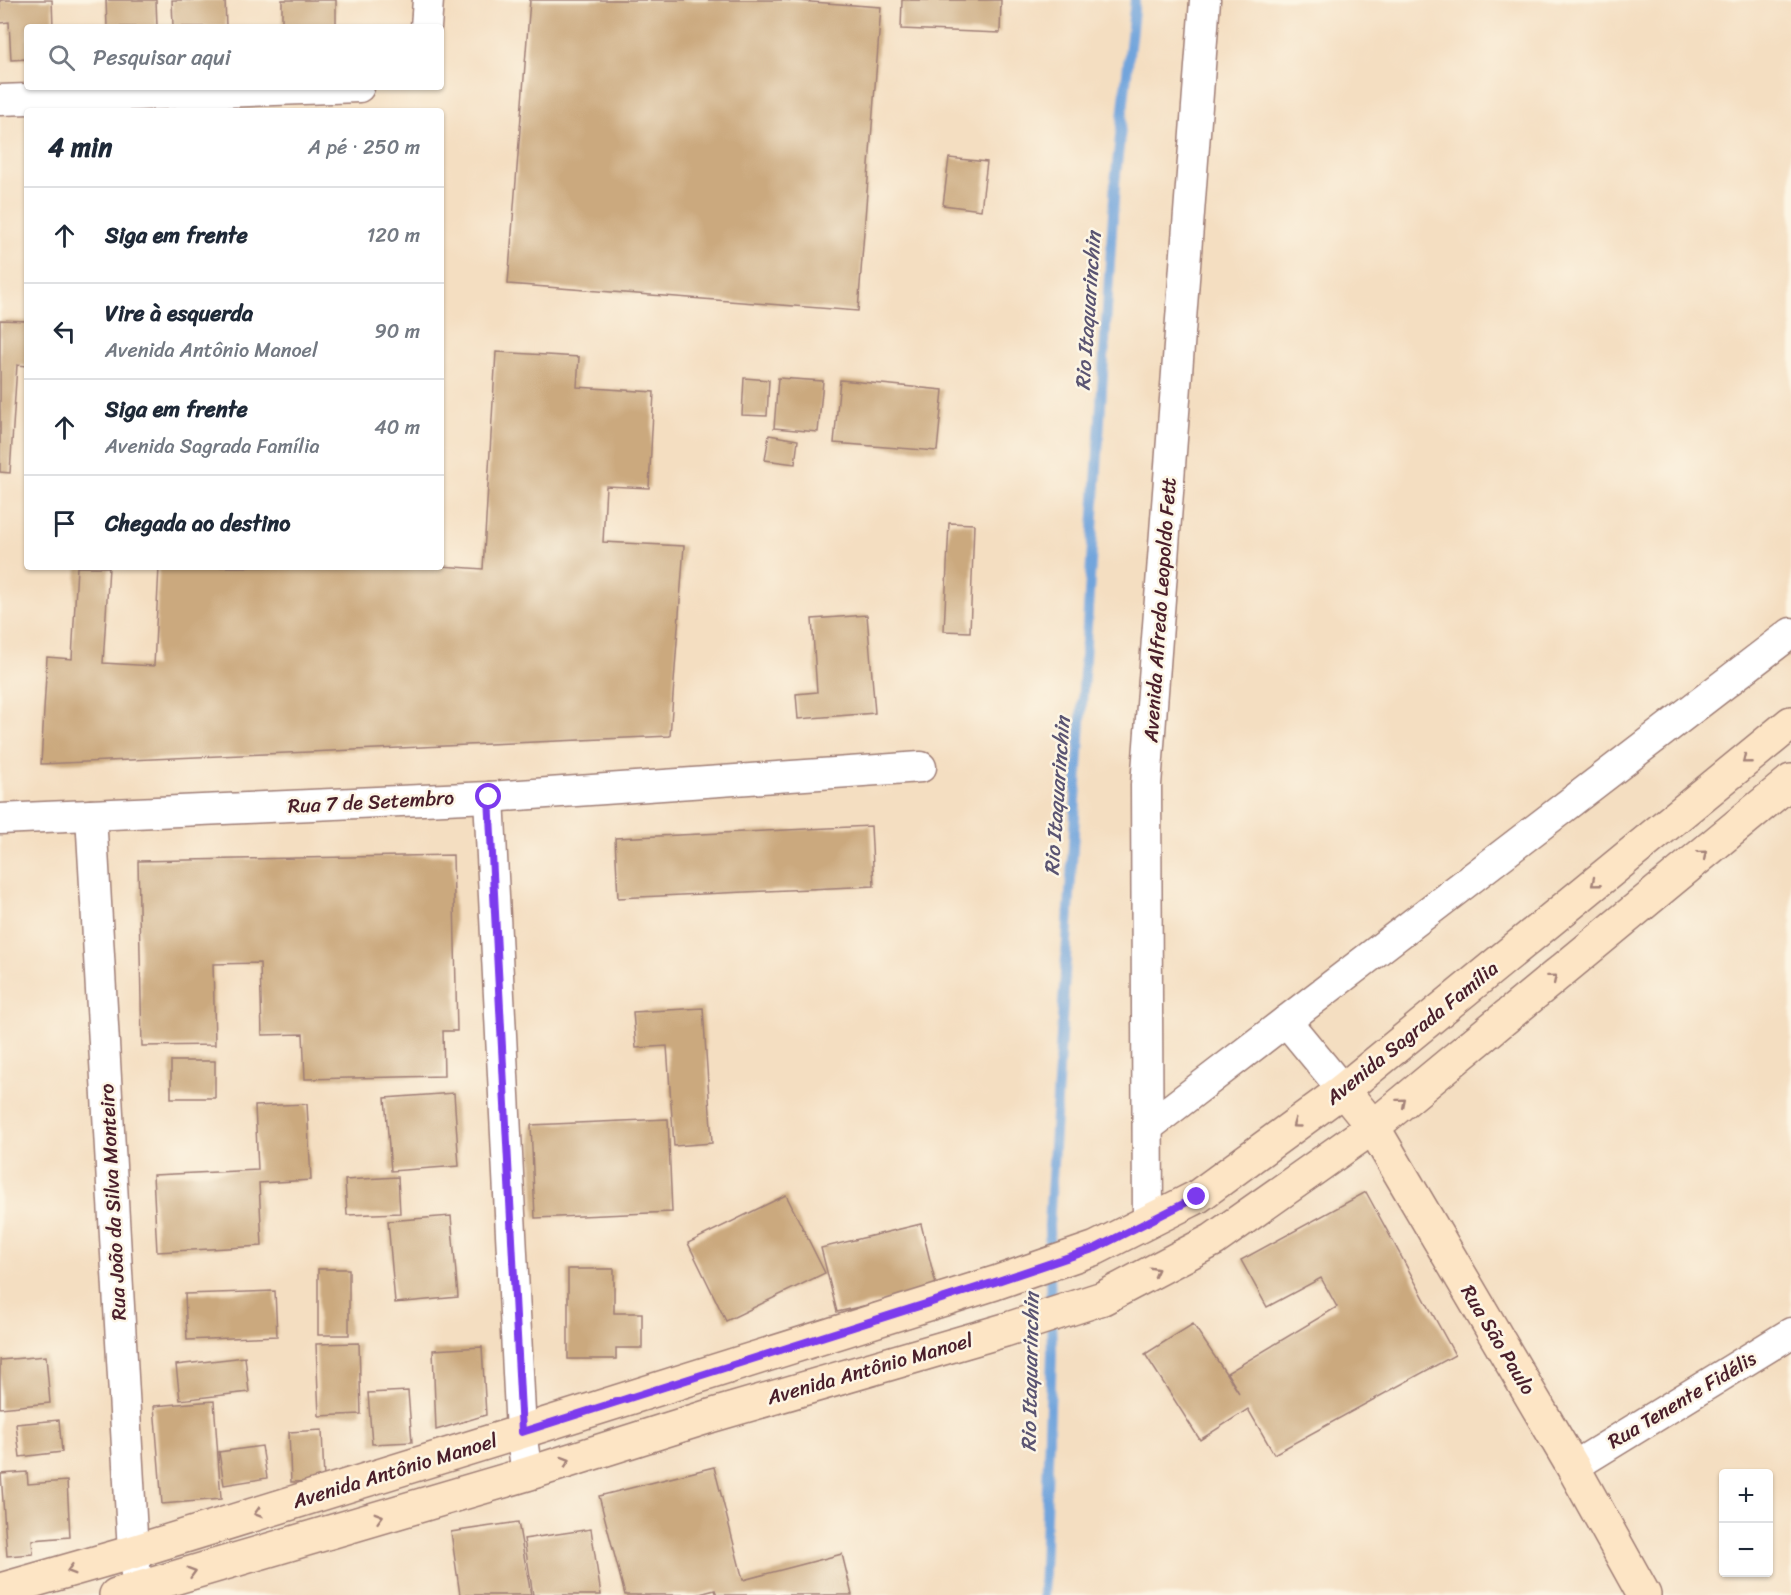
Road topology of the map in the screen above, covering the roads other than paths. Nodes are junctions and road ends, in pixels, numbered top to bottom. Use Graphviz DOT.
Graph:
graph roads {
  1 [pos="428,0"];
  2 [pos="1205,0"];
  3 [pos="426,24"];
  4 [pos="276,90"];
  5 [pos="0,100"];
  6 [pos="1791,633"];
  7 [pos="1791,723"];
  8 [pos="921,767"];
  9 [pos="1791,781"];
  10 [pos="489,797"];
  11 [pos="91,815"];
  12 [pos="0,819"];
  13 [pos="1286,1021"];
  14 [pos="1343,1090"];
  15 [pos="1148,1127"];
  16 [pos="1373,1127"];
  17 [pos="1148,1221"];
  18 [pos="995,1282"];
  19 [pos="1791,1333"];
  20 [pos="522,1432"];
  21 [pos="1573,1467"];
  22 [pos="527,1474"];
  23 [pos="133,1552"];
  24 [pos="0,1590"];
  25 [pos="127,1592"];
  26 [pos="1644,1595"];
  1 -- 3 [label="street"];
  2 -- 15 [label="street, Avenida Alfredo Leopoldo Fett"];
  4 -- 5 [label="street"];
  6 -- 13 [label="street"];
  7 -- 14 [label="main road, Avenida Sagrada Família, one-way"];
  8 -- 10 [label="street, Rua 7 de Setembro"];
  16 -- 9 [label="main road, one-way"];
  10 -- 11 [label="street, Rua 7 de Setembro"];
  10 -- 20 [label="street"];
  11 -- 12 [label="street, Rua 7 de Setembro"];
  11 -- 23 [label="street, Rua João da Silva Monteiro"];
  13 -- 14 [label="street"];
  13 -- 15 [label="street"];
  14 -- 16 [label="main road, Rua São Paulo"];
  14 -- 17 [label="main road, Avenida Sagrada Família, one-way"];
  15 -- 17 [label="street, Avenida Alfredo Leopoldo Fett"];
  16 -- 21 [label="main road, Rua São Paulo"];
  22 -- 16 [label="main road, Avenida Antônio Manoel, one-way"];
  17 -- 18 [label="main road, Avenida Sagrada Família"];
  18 -- 20 [label="main road, Avenida Antônio Manoel"];
  19 -- 21 [label="street, Rua Tenente Fidélis"];
  20 -- 22 [label="street"];
  20 -- 23 [label="main road, Avenida Antônio Manoel, one-way"];
  21 -- 26 [label="main road, Rua São Paulo"];
  25 -- 22 [label="main road, Avenida Antônio Manoel, one-way"];
  23 -- 24 [label="main road, Avenida Antônio Manoel, one-way"];
  23 -- 25 [label="street, Rua João da Silva Monteiro"];
}
